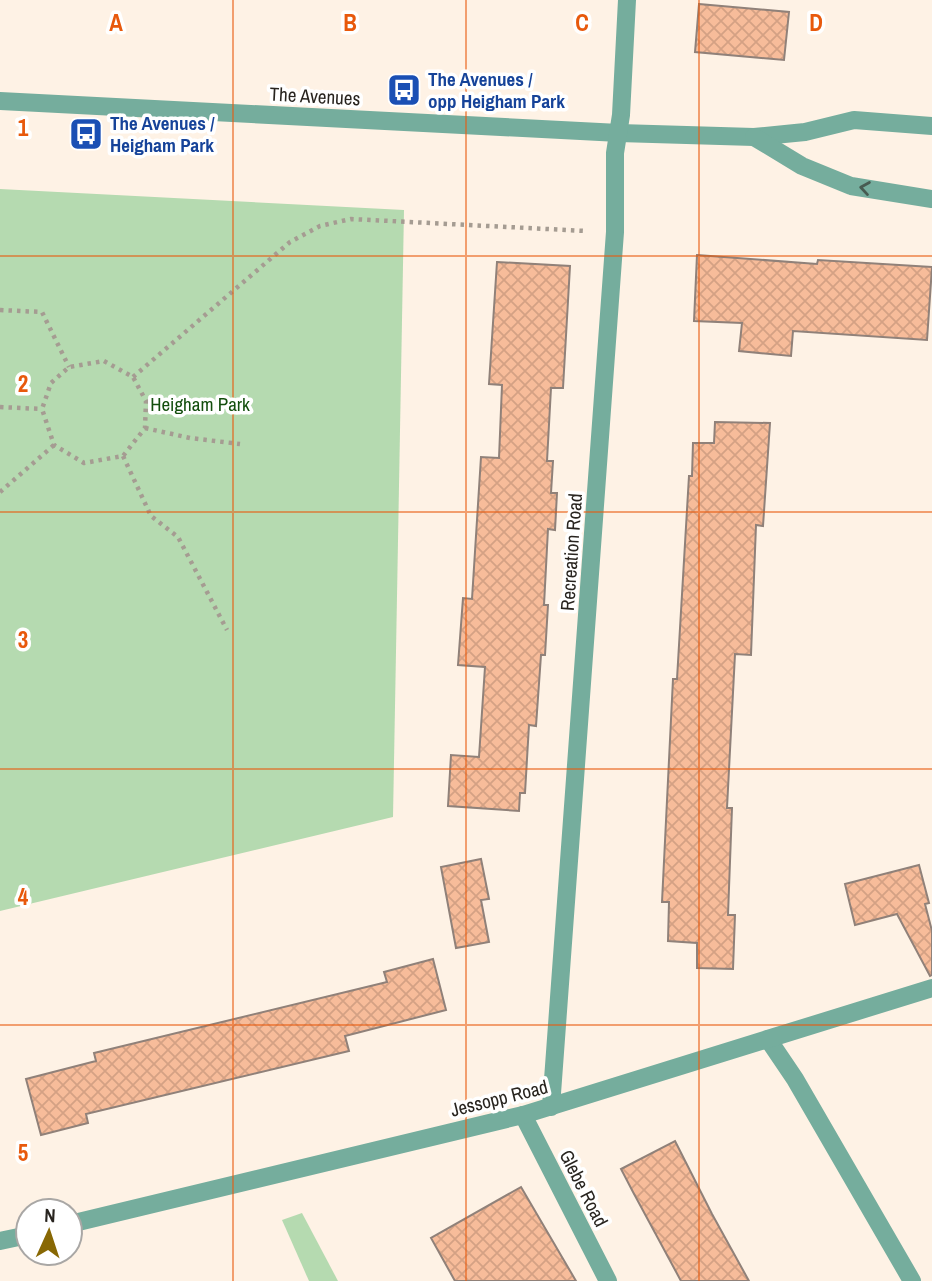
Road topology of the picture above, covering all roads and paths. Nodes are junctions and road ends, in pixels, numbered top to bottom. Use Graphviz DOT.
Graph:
graph roads {
  1 [pos="627,0"];
  2 [pos="0,101"];
  3 [pos="932,127"];
  4 [pos="619,133"];
  5 [pos="754,137"];
  6 [pos="932,199"];
  7 [pos="615,232"];
  8 [pos="0,310"];
  9 [pos="69,367"];
  10 [pos="133,377"];
  11 [pos="0,407"];
  12 [pos="42,409"];
  13 [pos="145,428"];
  14 [pos="240,444"];
  15 [pos="54,445"];
  16 [pos="123,456"];
  17 [pos="0,492"];
  18 [pos="227,630"];
  19 [pos="932,988"];
  20 [pos="768,1039"];
  21 [pos="551,1107"];
  22 [pos="523,1115"];
  23 [pos="84,1221"];
  24 [pos="608,1281"];
  25 [pos="912,1281"];
  1 -- 4 [label="street, Recreation Road"];
  2 -- 4 [label="street, The Avenues"];
  3 -- 5 [label="street, The Avenues"];
  4 -- 5 [label="street, The Avenues"];
  4 -- 7 [label="street, Recreation Road"];
  6 -- 5 [label="street, The Avenues, one-way"];
  7 -- 10 [label="path"];
  7 -- 21 [label="street, Recreation Road"];
  8 -- 9 [label="path"];
  9 -- 10 [label="path"];
  9 -- 12 [label="path"];
  10 -- 13 [label="path"];
  11 -- 12 [label="path"];
  12 -- 15 [label="path"];
  13 -- 14 [label="path"];
  13 -- 16 [label="path"];
  15 -- 16 [label="path"];
  15 -- 17 [label="path"];
  16 -- 18 [label="path"];
  19 -- 20 [label="street, Jessopp Road"];
  20 -- 21 [label="street, Jessopp Road"];
  20 -- 25 [label="street"];
  21 -- 22 [label="street, Jessopp Road"];
  22 -- 23 [label="street, Jessopp Road"];
  22 -- 24 [label="street, Glebe Road"];
}
